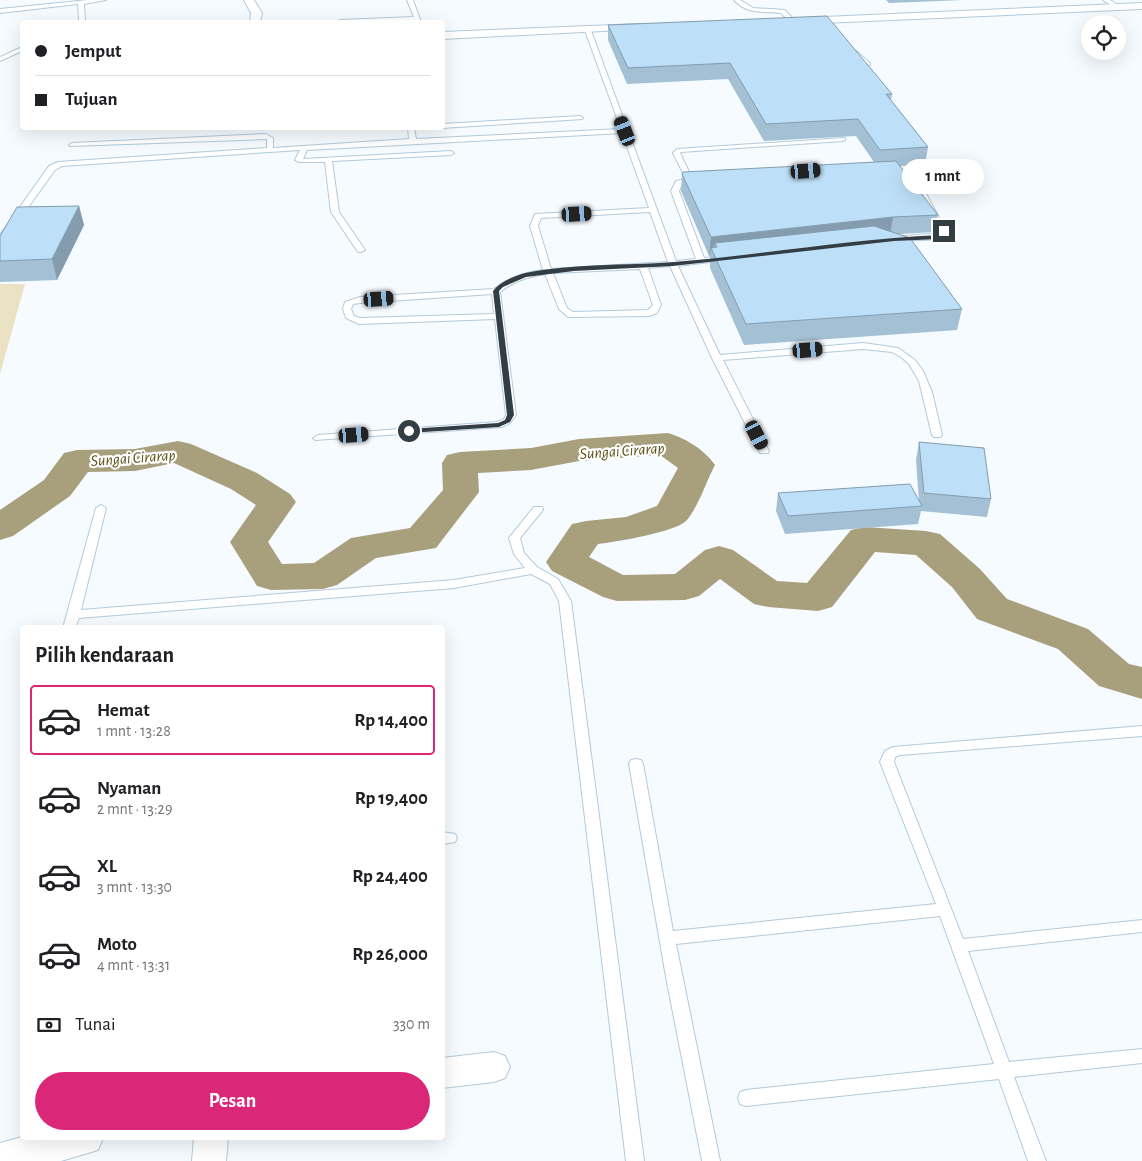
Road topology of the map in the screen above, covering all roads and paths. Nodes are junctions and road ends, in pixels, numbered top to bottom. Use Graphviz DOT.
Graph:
graph roads {
  1 [pos="103,0"];
  2 [pos="249,0"];
  3 [pos="410,0"];
  4 [pos="737,0"];
  5 [pos="1106,0"];
  6 [pos="81,3"];
  7 [pos="1142,6"];
  8 [pos="1117,7"];
  9 [pos="0,11"];
  10 [pos="82,20"];
  11 [pos="255,20"];
  12 [pos="418,20"];
  13 [pos="819,21"];
  14 [pos="793,22"];
  15 [pos="774,23"];
  16 [pos="646,27"];
  17 [pos="587,28"];
  18 [pos="828,29"];
  19 [pos="445,35"];
  20 [pos="848,47"];
  21 [pos="20,50"];
  22 [pos="0,60"];
  23 [pos="868,64"];
  24 [pos="580,118"];
  25 [pos="445,126"];
  26 [pos="411,130"];
  27 [pos="625,131"];
  28 [pos="413,140"];
  29 [pos="842,140"];
  30 [pos="72,145"];
  31 [pos="305,147"];
  32 [pos="270,150"];
  33 [pos="452,153"];
  34 [pos="328,160"];
  35 [pos="909,170"];
  36 [pos="708,178"];
  37 [pos="689,179"];
  38 [pos="654,210"];
  39 [pos="0,240"];
  40 [pos="888,240"];
  41 [pos="361,250"];
  42 [pos="730,258"];
  43 [pos="701,261"];
  44 [pos="673,264"];
  45 [pos="643,266"];
  46 [pos="548,272"];
  47 [pos="496,291"];
  48 [pos="499,316"];
  49 [pos="717,358"];
  50 [pos="937,435"];
  51 [pos="318,438"];
  52 [pos="764,450"];
  53 [pos="101,508"];
  54 [pos="538,509"];
  55 [pos="533,570"];
  56 [pos="74,614"];
  57 [pos="70,625"];
  58 [pos="1142,730"];
  59 [pos="636,764"];
  60 [pos="945,909"];
  61 [pos="1142,926"];
  62 [pos="669,938"];
  63 [pos="958,946"];
  64 [pos="1142,1056"];
  65 [pos="494,1068"];
  66 [pos="1004,1072"];
  67 [pos="445,1073"];
  68 [pos="746,1098"];
  69 [pos="78,1140"];
  70 [pos="211,1140"];
  71 [pos="0,1160"];
  72 [pos="209,1161"];
  73 [pos="635,1161"];
  74 [pos="711,1161"];
  75 [pos="1036,1161"];
  1 -- 6 [label="lane"];
  2 -- 11 [label="street"];
  3 -- 12 [label="lane"];
  4 -- 14 [label="lane"];
  5 -- 8 [label="lane"];
  6 -- 9 [label="lane"];
  6 -- 10 [label="lane"];
  7 -- 8 [label="street"];
  8 -- 13 [label="street"];
  13 -- 14 [label="street"];
  13 -- 18 [label="lane"];
  14 -- 15 [label="street"];
  16 -- 17 [label="street"];
  17 -- 19 [label="street"];
  17 -- 27 [label="lane"];
  20 -- 23 [label="lane"];
  21 -- 22 [label="lane"];
  24 -- 25 [label="lane"];
  26 -- 28 [label="lane"];
  27 -- 28 [label="lane"];
  27 -- 38 [label="lane"];
  28 -- 31 [label="lane"];
  29 -- 37 [label="lane"];
  30 -- 32 [label="lane"];
  31 -- 32 [label="lane"];
  31 -- 34 [label="lane"];
  32 -- 39 [label="lane"];
  33 -- 34 [label="lane"];
  34 -- 41 [label="lane"];
  35 -- 40 [label="lane"];
  36 -- 37 [label="lane"];
  37 -- 43 [label="lane"];
  38 -- 44 [label="lane"];
  38 -- 46 [label="lane"];
  42 -- 43 [label="lane"];
  43 -- 44 [label="lane"];
  44 -- 45 [label="lane"];
  44 -- 49 [label="lane"];
  45 -- 46 [label="lane"];
  45 -- 46 [label="lane"];
  46 -- 47 [label="lane"];
  47 -- 48 [label="lane"];
  47 -- 48 [label="lane"];
  48 -- 51 [label="lane"];
  49 -- 50 [label="lane"];
  49 -- 52 [label="lane"];
  53 -- 56 [label="lane"];
  54 -- 55 [label="lane"];
  55 -- 56 [label="lane"];
  55 -- 73 [label="lane"];
  56 -- 57 [label="lane"];
  58 -- 60 [label="lane"];
  59 -- 62 [label="lane"];
  60 -- 62 [label="lane"];
  60 -- 63 [label="lane"];
  61 -- 63 [label="lane"];
  62 -- 74 [label="lane"];
  63 -- 66 [label="lane"];
  64 -- 66 [label="lane"];
  65 -- 67 [label="street"];
  66 -- 68 [label="lane"];
  66 -- 75 [label="lane"];
  69 -- 71 [label="street"];
  70 -- 72 [label="street"];
}
